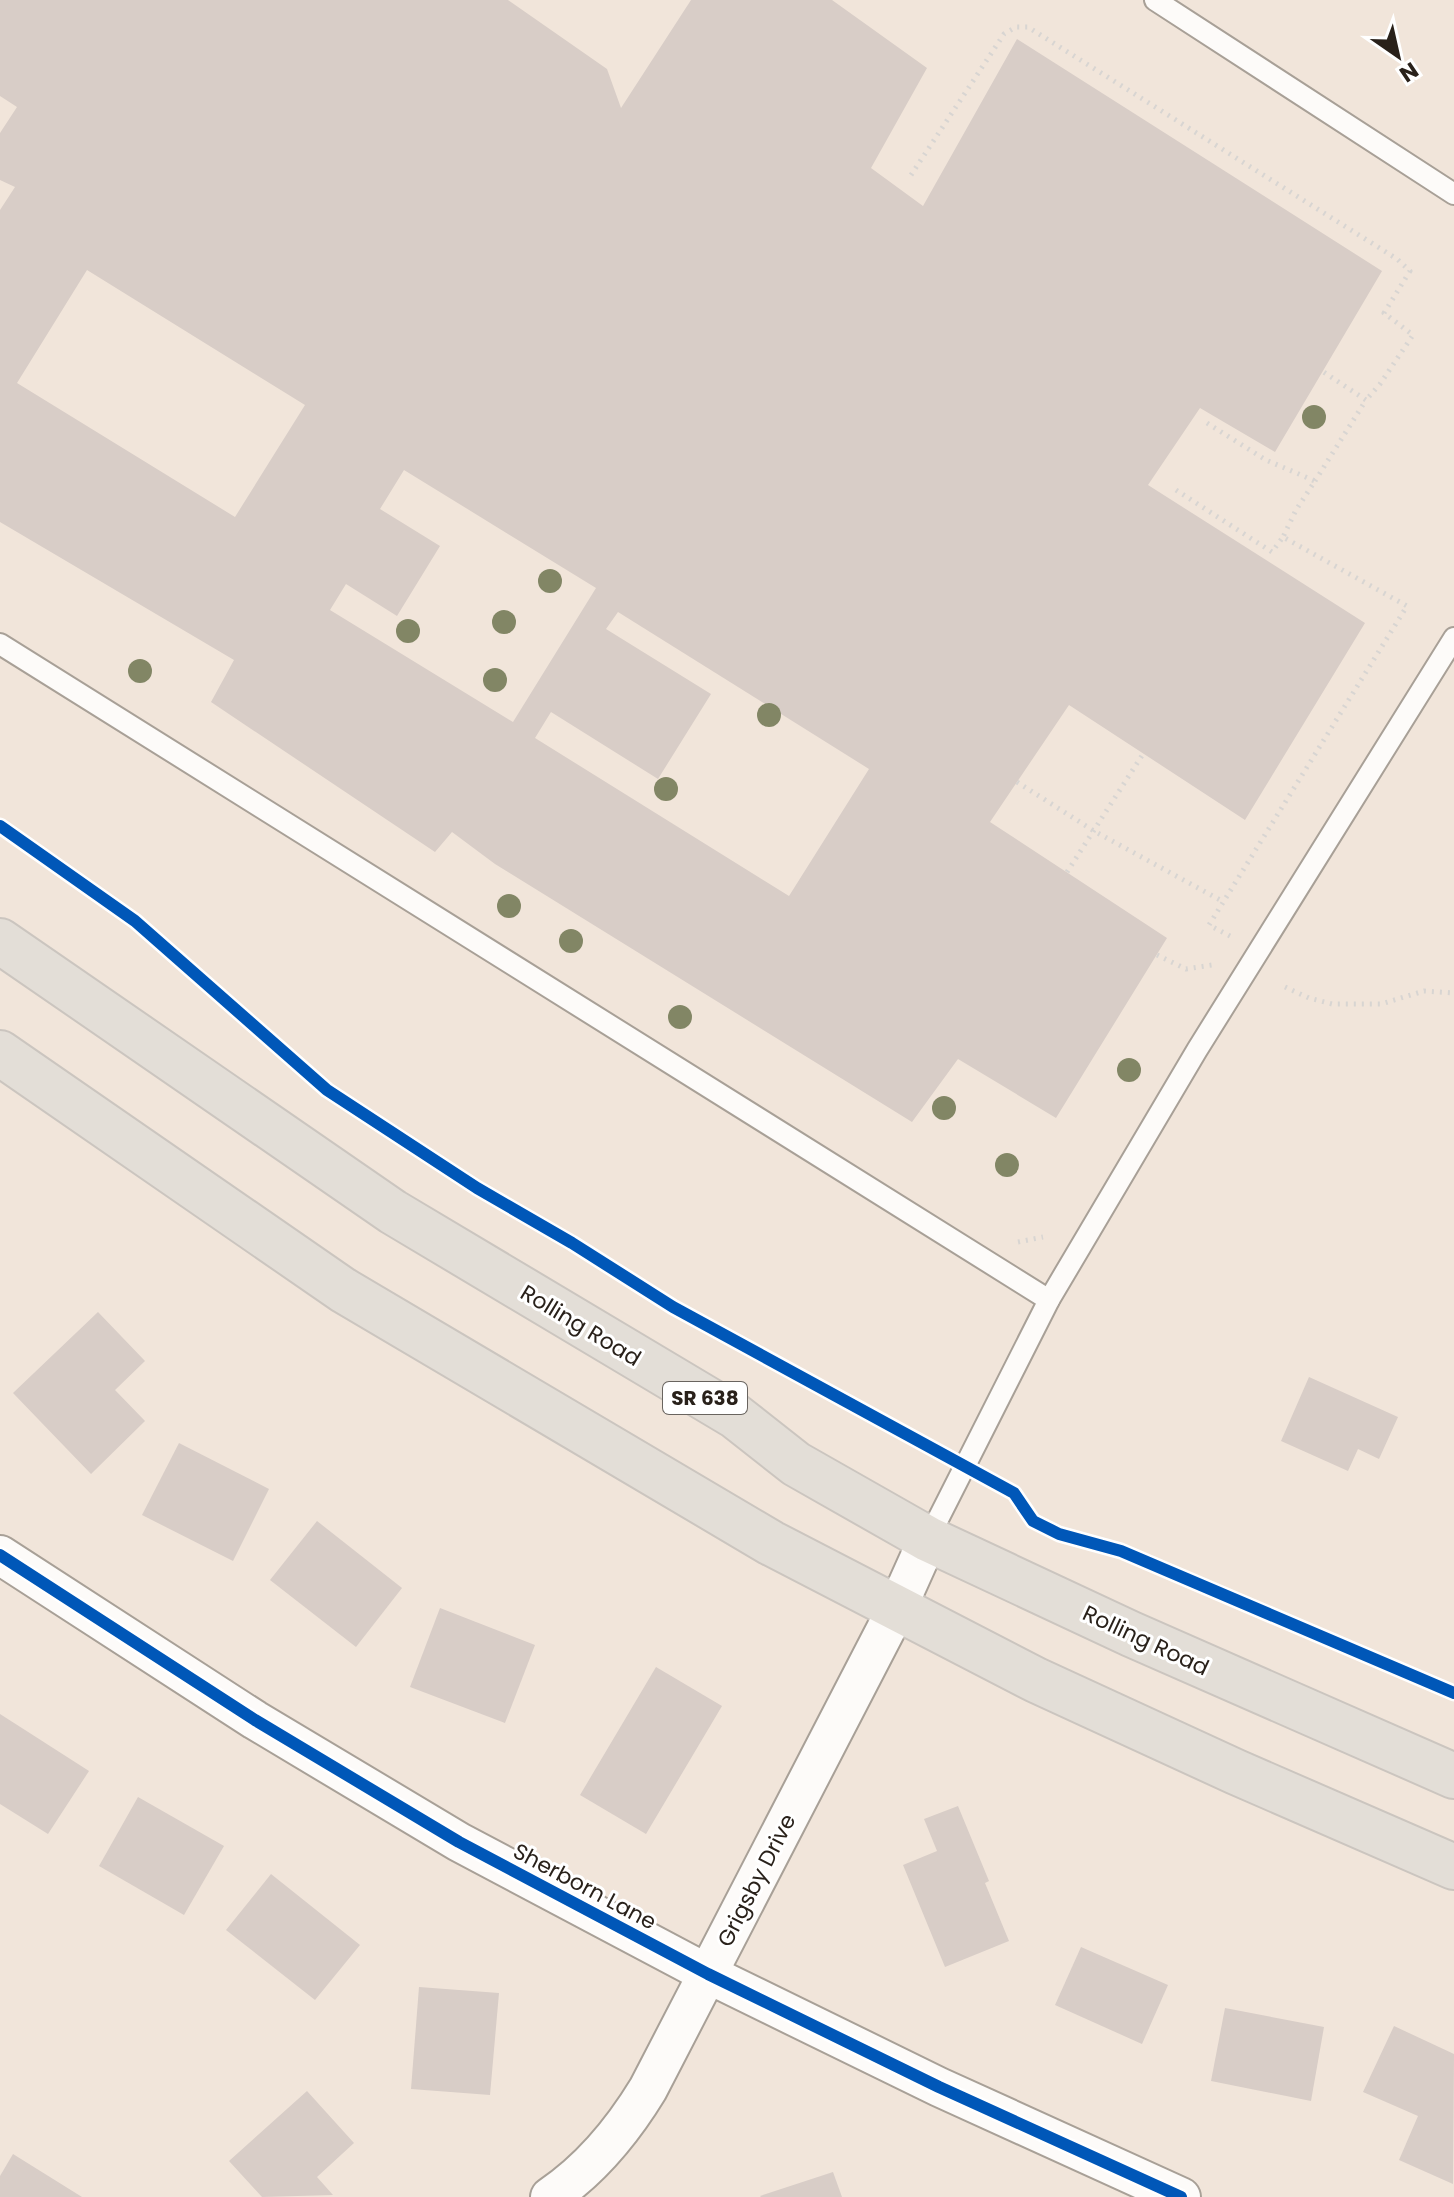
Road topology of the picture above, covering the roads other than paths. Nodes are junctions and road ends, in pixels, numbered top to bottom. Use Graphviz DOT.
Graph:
graph roads {
  1 [pos="1155,0"];
  2 [pos="1454,194"];
  3 [pos="1454,638"];
  4 [pos="0,644"];
  5 [pos="0,941"];
  6 [pos="0,1053"];
  7 [pos="1049,1300"];
  8 [pos="928,1539"];
  9 [pos="0,1555"];
  10 [pos="897,1608"];
  11 [pos="1454,1776"];
  12 [pos="1454,1867"];
  13 [pos="708,1974"];
  14 [pos="550,2197"];
  15 [pos="1181,2197"];
  1 -- 2 [label="lane"];
  3 -- 7 [label="lane"];
  4 -- 7 [label="lane"];
  5 -- 8 [label="main road, Rolling Road / SR 638"];
  6 -- 10 [label="main road"];
  7 -- 8 [label="lane"];
  8 -- 10 [label="street, Grigsby Drive"];
  8 -- 11 [label="main road, Rolling Road / SR 638"];
  9 -- 13 [label="street, Sherborn Lane"];
  10 -- 12 [label="main road"];
  10 -- 13 [label="street, Grigsby Drive"];
  13 -- 14 [label="street, Grigsby Drive"];
  13 -- 15 [label="street, Sherborn Lane"];
}
